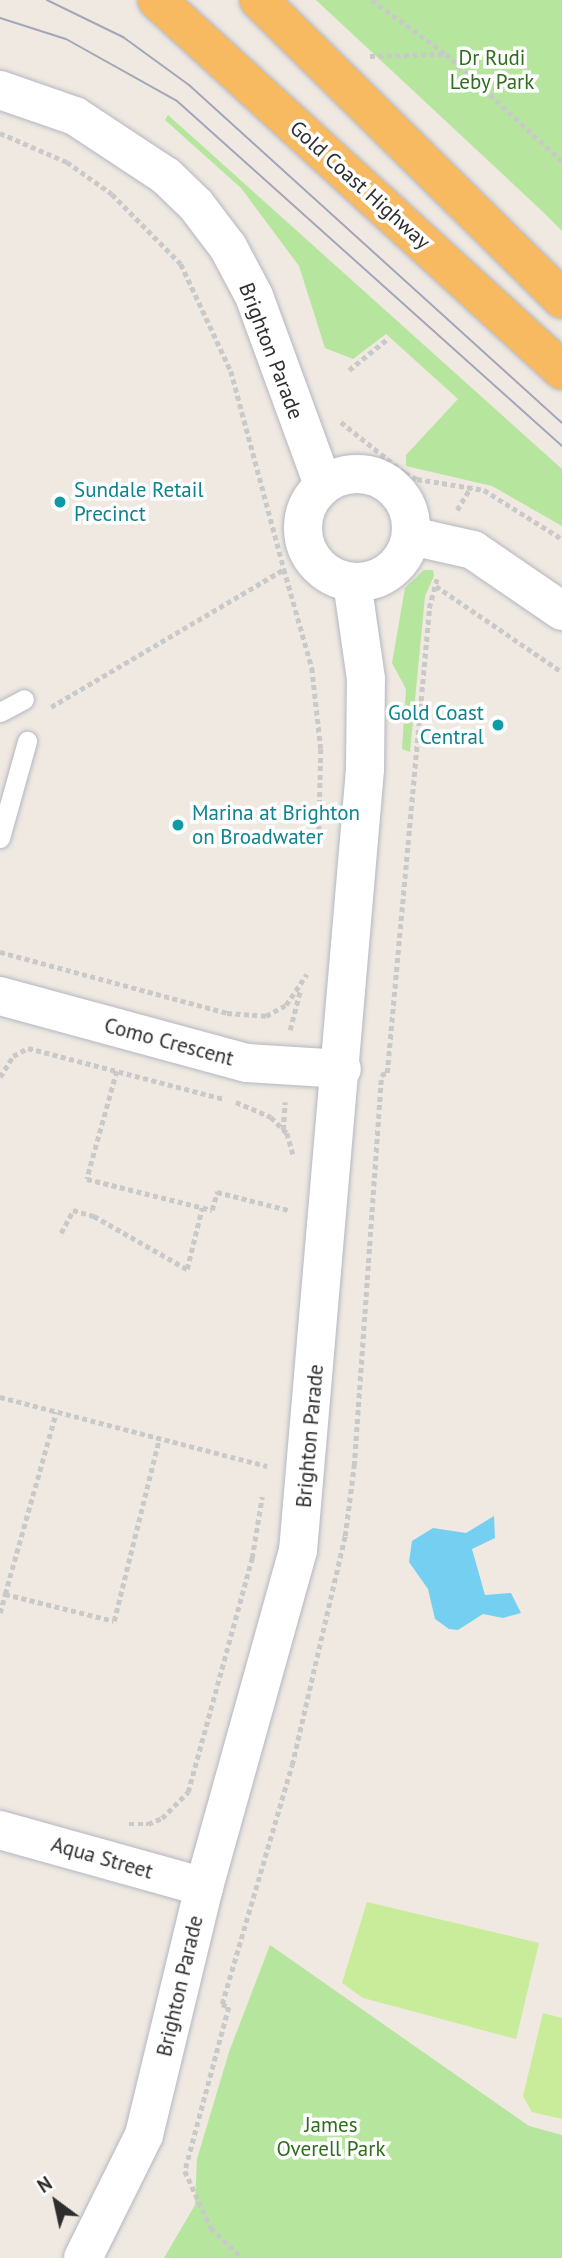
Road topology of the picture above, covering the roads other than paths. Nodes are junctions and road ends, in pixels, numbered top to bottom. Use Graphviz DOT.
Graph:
graph roads {
  1 [pos="157,0"];
  2 [pos="259,0"];
  3 [pos="0,90"];
  4 [pos="562,299"];
  5 [pos="562,370"];
  6 [pos="323,485"];
  7 [pos="411,536"];
  8 [pos="352,582"];
  9 [pos="562,611"];
  10 [pos="24,699"];
  11 [pos="0,712"];
  12 [pos="27,741"];
  13 [pos="0,838"];
  14 [pos="0,996"];
  15 [pos="342,1069"];
  16 [pos="0,1830"];
  17 [pos="204,1887"];
  18 [pos="83,2258"];
  1 -- 5 [label="highway, Gold Coast Highway"];
  2 -- 4 [label="highway"];
  3 -- 6 [label="street, Brighton Parade"];
  6 -- 7 [label="street"];
  6 -- 8 [label="street"];
  7 -- 8 [label="street"];
  7 -- 9 [label="street"];
  8 -- 15 [label="street, Brighton Parade"];
  10 -- 11 [label="lane"];
  12 -- 13 [label="lane"];
  14 -- 15 [label="street, Como Crescent"];
  15 -- 17 [label="street, Brighton Parade"];
  16 -- 17 [label="street, Aqua Street"];
  17 -- 18 [label="street, Brighton Parade"];
}
